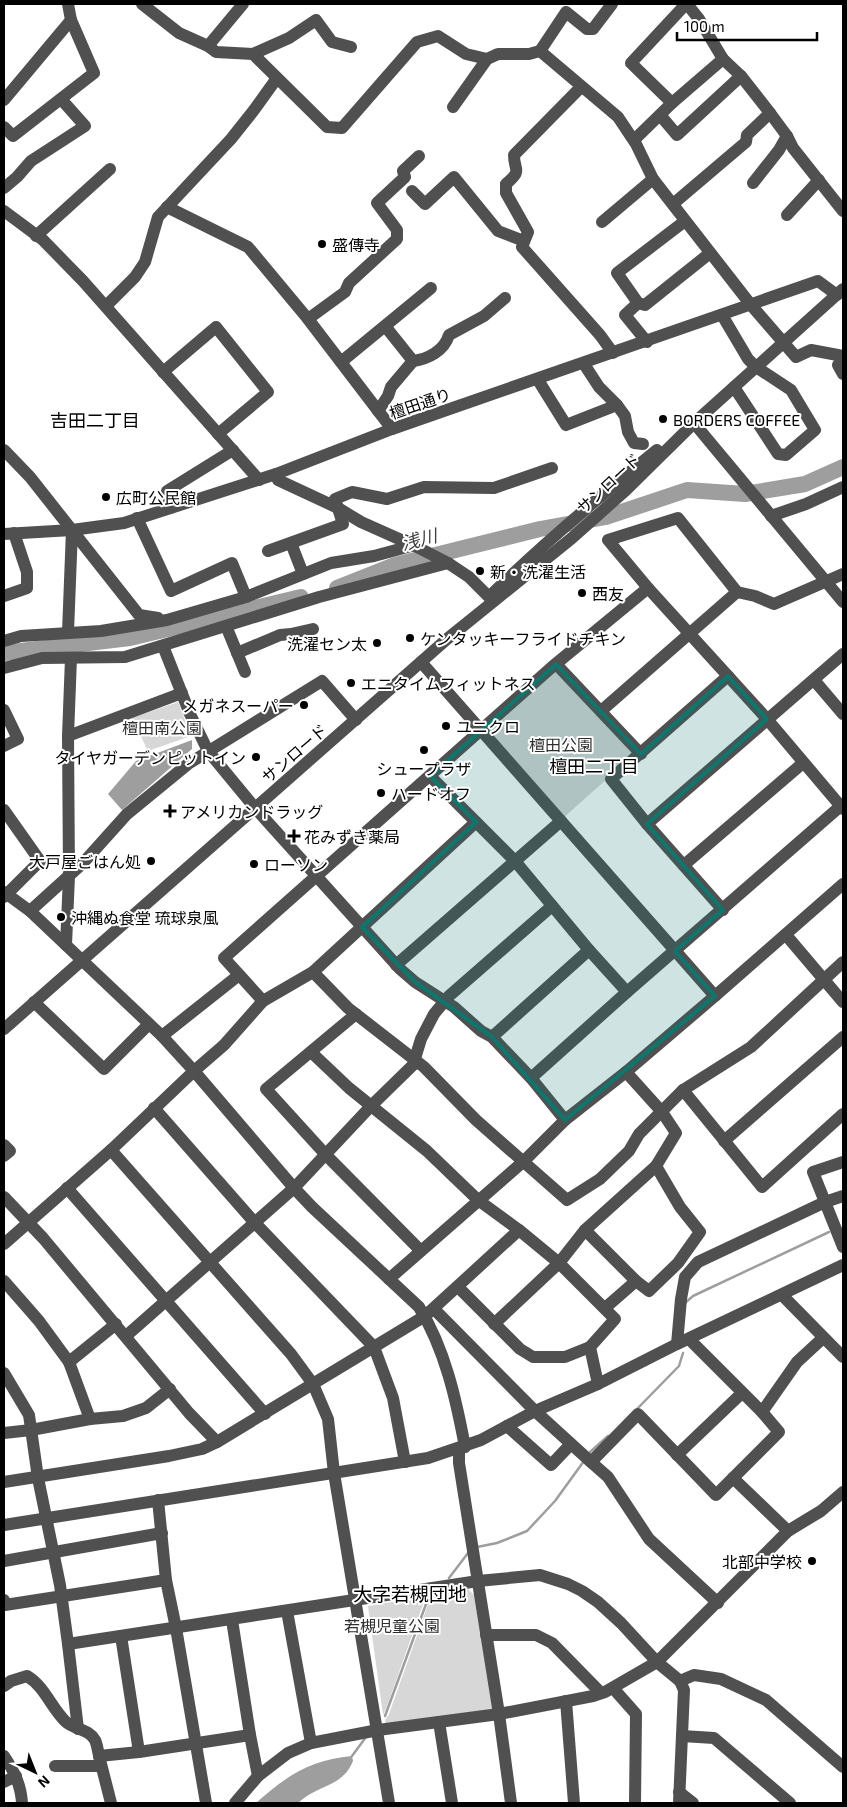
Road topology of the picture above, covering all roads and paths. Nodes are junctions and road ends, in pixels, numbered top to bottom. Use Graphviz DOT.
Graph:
graph roads {
  1 [pos="68,4"];
  2 [pos="142,4"];
  3 [pos="243,4"];
  4 [pos="612,4"];
  5 [pos="686,4"];
  6 [pos="71,20"];
  7 [pos="208,46"];
  8 [pos="351,47"];
  9 [pos="540,51"];
  10 [pos="253,54"];
  11 [pos="487,59"];
  12 [pos="723,59"];
  13 [pos="740,76"];
  14 [pos="277,78"];
  15 [pos="581,87"];
  16 [pos="61,98"];
  17 [pos="4,100"];
  18 [pos="672,103"];
  19 [pos="453,107"];
  20 [pos="770,113"];
  21 [pos="660,115"];
  22 [pos="4,127"];
  23 [pos="787,136"];
  24 [pos="634,140"];
  25 [pos="419,156"];
  26 [pos="110,169"];
  27 [pos="653,180"];
  28 [pos="818,180"];
  29 [pos="752,183"];
  30 [pos="4,188"];
  31 [pos="412,191"];
  32 [pos="673,204"];
  33 [pos="167,207"];
  34 [pos="4,211"];
  35 [pos="843,211"];
  36 [pos="787,215"];
  37 [pos="685,221"];
  38 [pos="602,222"];
  39 [pos="36,236"];
  40 [pos="524,241"];
  41 [pos="710,253"];
  42 [pos="431,288"];
  43 [pos="840,292"];
  44 [pos="504,298"];
  45 [pos="638,303"];
  46 [pos="751,305"];
  47 [pos="106,306"];
  48 [pos="722,315"];
  49 [pos="308,319"];
  50 [pos="385,326"];
  51 [pos="648,342"];
  52 [pos="782,344"];
  53 [pos="612,353"];
  54 [pos="843,356"];
  55 [pos="413,361"];
  56 [pos="341,362"];
  57 [pos="843,362"];
  58 [pos="584,364"];
  59 [pos="756,367"];
  60 [pos="163,372"];
  61 [pos="843,374"];
  62 [pos="538,380"];
  63 [pos="734,387"];
  64 [pos="617,405"];
  65 [pos="378,411"];
  66 [pos="694,423"];
  67 [pos="392,429"];
  68 [pos="218,434"];
  69 [pos="643,444"];
  70 [pos="4,450"];
  71 [pos="233,450"];
  72 [pos="552,468"];
  73 [pos="276,474"];
  74 [pos="259,480"];
  75 [pos="843,487"];
  76 [pos="170,508"];
  77 [pos="338,508"];
  78 [pos="769,513"];
  79 [pos="137,518"];
  80 [pos="72,530"];
  81 [pos="9,534"];
  82 [pos="291,543"];
  83 [pos="414,546"];
  84 [pos="268,551"];
  85 [pos="445,562"];
  86 [pos="303,574"];
  87 [pos="843,574"];
  88 [pos="827,582"];
  89 [pos="648,588"];
  90 [pos="737,592"];
  91 [pos="4,596"];
  92 [pos="246,597"];
  93 [pos="491,599"];
  94 [pos="843,602"];
  95 [pos="167,620"];
  96 [pos="226,626"];
  97 [pos="313,628"];
  98 [pos="68,632"];
  99 [pos="689,633"];
  100 [pos="4,641"];
  101 [pos="163,646"];
  102 [pos="237,653"];
  103 [pos="843,654"];
  104 [pos="71,658"];
  105 [pos="421,662"];
  106 [pos="556,664"];
  107 [pos="4,668"];
  108 [pos="245,672"];
  109 [pos="728,676"];
  110 [pos="814,680"];
  111 [pos="182,693"];
  112 [pos="4,710"];
  113 [pos="602,711"];
  114 [pos="843,714"];
  115 [pos="356,720"];
  116 [pos="767,720"];
  117 [pos="481,731"];
  118 [pos="68,736"];
  119 [pos="4,746"];
  120 [pos="208,751"];
  121 [pos="641,754"];
  122 [pos="803,764"];
  123 [pos="430,776"];
  124 [pos="842,806"];
  125 [pos="255,808"];
  126 [pos="4,810"];
  127 [pos="561,821"];
  128 [pos="476,822"];
  129 [pos="647,824"];
  130 [pos="515,861"];
  131 [pos="684,865"];
  132 [pos="70,876"];
  133 [pos="316,877"];
  134 [pos="843,884"];
  135 [pos="5,894"];
  136 [pos="552,906"];
  137 [pos="723,910"];
  138 [pos="30,911"];
  139 [pos="362,927"];
  140 [pos="786,935"];
  141 [pos="66,945"];
  142 [pos="589,950"];
  143 [pos="675,951"];
  144 [pos="80,960"];
  145 [pos="843,962"];
  146 [pos="396,965"];
  147 [pos="313,972"];
  148 [pos="239,975"];
  149 [pos="824,980"];
  150 [pos="627,992"];
  151 [pos="716,996"];
  152 [pos="263,1001"];
  153 [pos="444,1001"];
  154 [pos="34,1002"];
  155 [pos="843,1002"];
  156 [pos="356,1014"];
  157 [pos="149,1024"];
  158 [pos="4,1029"];
  159 [pos="162,1036"];
  160 [pos="492,1037"];
  161 [pos="843,1037"];
  162 [pos="310,1052"];
  163 [pos="415,1060"];
  164 [pos="194,1071"];
  165 [pos="626,1072"];
  166 [pos="531,1078"];
  167 [pos="683,1090"];
  168 [pos="371,1106"];
  169 [pos="154,1108"];
  170 [pos="662,1112"];
  171 [pos="843,1114"];
  172 [pos="564,1120"];
  173 [pos="724,1141"];
  174 [pos="4,1145"];
  175 [pos="112,1150"];
  176 [pos="326,1155"];
  177 [pos="4,1156"];
  178 [pos="524,1161"];
  179 [pos="843,1162"];
  180 [pos="656,1166"];
  181 [pos="67,1188"];
  182 [pos="294,1188"];
  183 [pos="843,1196"];
  184 [pos="4,1197"];
  185 [pos="478,1200"];
  186 [pos="825,1202"];
  187 [pos="27,1223"];
  188 [pos="255,1223"];
  189 [pos="518,1230"];
  190 [pos="585,1230"];
  191 [pos="4,1244"];
  192 [pos="843,1248"];
  193 [pos="420,1250"];
  194 [pos="210,1262"];
  195 [pos="559,1264"];
  196 [pos="843,1265"];
  197 [pos="389,1279"];
  198 [pos="4,1281"];
  199 [pos="636,1281"];
  200 [pos="458,1287"];
  201 [pos="782,1295"];
  202 [pos="166,1300"];
  203 [pos="605,1308"];
  204 [pos="429,1313"];
  205 [pos="116,1324"];
  206 [pos="494,1324"];
  207 [pos="126,1336"];
  208 [pos="823,1338"];
  209 [pos="689,1339"];
  210 [pos="677,1344"];
  211 [pos="374,1347"];
  212 [pos="590,1347"];
  213 [pos="843,1357"];
  214 [pos="69,1362"];
  215 [pos="4,1373"];
  216 [pos="313,1384"];
  217 [pos="598,1384"];
  218 [pos="170,1388"];
  219 [pos="742,1393"];
  220 [pos="535,1411"];
  221 [pos="762,1412"];
  222 [pos="265,1414"];
  223 [pos="90,1419"];
  224 [pos="507,1426"];
  225 [pos="31,1430"];
  226 [pos="4,1433"];
  227 [pos="217,1442"];
  228 [pos="572,1444"];
  229 [pos="462,1448"];
  230 [pos="677,1455"];
  231 [pos="405,1462"];
  232 [pos="591,1462"];
  233 [pos="334,1473"];
  234 [pos="38,1478"];
  235 [pos="733,1478"];
  236 [pos="4,1482"];
  237 [pos="843,1492"];
  238 [pos="158,1500"];
  239 [pos="46,1518"];
  240 [pos="4,1525"];
  241 [pos="788,1531"];
  242 [pos="162,1533"];
  243 [pos="52,1551"];
  244 [pos="4,1561"];
  245 [pos="166,1580"];
  246 [pos="478,1581"];
  247 [pos="61,1596"];
  248 [pos="4,1600"];
  249 [pos="354,1601"];
  250 [pos="718,1603"];
  251 [pos="287,1611"];
  252 [pos="232,1620"];
  253 [pos="176,1628"];
  254 [pos="486,1635"];
  255 [pos="121,1636"];
  256 [pos="68,1644"];
  257 [pos="657,1662"];
  258 [pos="6,1679"];
  259 [pos="680,1681"];
  260 [pos="607,1691"];
  261 [pos="566,1701"];
  262 [pos="499,1714"];
  263 [pos="439,1722"];
  264 [pos="78,1729"];
  265 [pos="378,1730"];
  266 [pos="250,1735"];
  267 [pos="682,1736"];
  268 [pos="196,1743"];
  269 [pos="311,1743"];
  270 [pos="139,1752"];
  271 [pos="4,1756"];
  272 [pos="100,1761"];
  273 [pos="54,1766"];
  274 [pos="843,1767"];
  275 [pos="16,1776"];
  276 [pos="258,1776"];
  277 [pos="4,1782"];
  278 [pos="679,1797"];
  279 [pos="22,1803"];
  280 [pos="111,1803"];
  281 [pos="206,1803"];
  282 [pos="235,1803"];
  283 [pos="389,1803"];
  284 [pos="452,1803"];
  285 [pos="511,1803"];
  286 [pos="574,1803"];
  287 [pos="634,1803"];
  288 [pos="693,1803"];
  289 [pos="790,1803"];
  1 -- 6 [label="street"];
  2 -- 7 [label="street"];
  3 -- 7 [label="street"];
  4 -- 9 [label="street"];
  5 -- 12 [label="street"];
  5 -- 18 [label="street"];
  6 -- 16 [label="street"];
  6 -- 17 [label="street"];
  7 -- 10 [label="street"];
  8 -- 10 [label="street"];
  9 -- 11 [label="street"];
  9 -- 15 [label="street"];
  10 -- 14 [label="street"];
  11 -- 14 [label="street"];
  11 -- 19 [label="street"];
  12 -- 13 [label="street"];
  12 -- 18 [label="street"];
  13 -- 20 [label="street"];
  13 -- 21 [label="street"];
  14 -- 33 [label="street"];
  15 -- 24 [label="street"];
  15 -- 40 [label="street"];
  16 -- 22 [label="street"];
  16 -- 30 [label="street"];
  18 -- 21 [label="street"];
  20 -- 23 [label="street"];
  20 -- 32 [label="street"];
  21 -- 24 [label="street"];
  23 -- 28 [label="street"];
  23 -- 29 [label="street"];
  24 -- 27 [label="street"];
  25 -- 49 [label="street"];
  26 -- 39 [label="street"];
  27 -- 32 [label="street"];
  27 -- 38 [label="street"];
  28 -- 35 [label="street"];
  28 -- 36 [label="street"];
  31 -- 40 [label="street"];
  32 -- 37 [label="street"];
  33 -- 47 [label="street"];
  33 -- 49 [label="street"];
  34 -- 39 [label="street"];
  37 -- 41 [label="street"];
  37 -- 45 [label="street"];
  39 -- 47 [label="street"];
  40 -- 53 [label="street"];
  41 -- 45 [label="street"];
  41 -- 46 [label="street"];
  42 -- 50 [label="street"];
  43 -- 46 [label="street, 檀田通り"];
  43 -- 52 [label="street, サンロード"];
  44 -- 55 [label="street"];
  45 -- 51 [label="street"];
  46 -- 48 [label="street, 檀田通り"];
  46 -- 52 [label="street"];
  47 -- 60 [label="street"];
  48 -- 51 [label="street, 檀田通り"];
  48 -- 59 [label="street"];
  49 -- 56 [label="street"];
  50 -- 55 [label="street"];
  50 -- 56 [label="street"];
  51 -- 53 [label="street, 檀田通り"];
  52 -- 54 [label="street"];
  52 -- 59 [label="street, サンロード"];
  53 -- 58 [label="street, 檀田通り"];
  55 -- 65 [label="street"];
  56 -- 65 [label="street"];
  57 -- 61 [label="street"];
  58 -- 62 [label="street, 檀田通り"];
  58 -- 64 [label="street"];
  59 -- 63 [label="street, サンロード"];
  59 -- 63 [label="street"];
  60 -- 68 [label="street"];
  60 -- 68 [label="street"];
  62 -- 64 [label="street"];
  62 -- 67 [label="street, 檀田通り"];
  63 -- 66 [label="street, サンロード"];
  64 -- 69 [label="street"];
  65 -- 67 [label="street"];
  66 -- 78 [label="street"];
  66 -- 93 [label="street, サンロード"];
  66 -- 93 [label="street, サンロード"];
  67 -- 73 [label="street, 檀田通り"];
  68 -- 71 [label="street"];
  70 -- 80 [label="street"];
  71 -- 74 [label="street"];
  71 -- 76 [label="street"];
  72 -- 77 [label="street"];
  73 -- 74 [label="street, 檀田通り"];
  73 -- 77 [label="street"];
  74 -- 76 [label="street, 檀田通り"];
  75 -- 78 [label="street"];
  76 -- 79 [label="street, 檀田通り"];
  77 -- 82 [label="street"];
  77 -- 83 [label="street"];
  78 -- 88 [label="street"];
  79 -- 80 [label="street, 檀田通り"];
  79 -- 92 [label="street"];
  80 -- 81 [label="street, 檀田通り"];
  80 -- 95 [label="street"];
  80 -- 98 [label="street"];
  81 -- 91 [label="street"];
  82 -- 84 [label="street"];
  82 -- 86 [label="street"];
  83 -- 85 [label="street"];
  83 -- 86 [label="street"];
  85 -- 93 [label="street"];
  85 -- 96 [label="street"];
  86 -- 92 [label="street"];
  87 -- 88 [label="street"];
  88 -- 90 [label="street"];
  88 -- 94 [label="street"];
  89 -- 90 [label="street"];
  89 -- 99 [label="street"];
  89 -- 106 [label="street"];
  90 -- 99 [label="street"];
  92 -- 95 [label="street"];
  93 -- 105 [label="street, サンロード"];
  95 -- 98 [label="street"];
  96 -- 101 [label="street"];
  96 -- 102 [label="street"];
  97 -- 102 [label="street"];
  98 -- 100 [label="street"];
  99 -- 109 [label="street"];
  99 -- 113 [label="street"];
  101 -- 104 [label="street"];
  101 -- 111 [label="street"];
  102 -- 108 [label="street"];
  103 -- 110 [label="street"];
  104 -- 107 [label="street"];
  104 -- 118 [label="street"];
  105 -- 115 [label="street, サンロード"];
  105 -- 117 [label="street"];
  106 -- 113 [label="street"];
  106 -- 117 [label="street"];
  109 -- 116 [label="street"];
  109 -- 121 [label="street"];
  110 -- 114 [label="street"];
  110 -- 116 [label="street"];
  111 -- 118 [label="street"];
  111 -- 120 [label="street"];
  112 -- 119 [label="street"];
  113 -- 121 [label="street"];
  115 -- 120 [label="street"];
  115 -- 125 [label="street, サンロード"];
  116 -- 122 [label="street"];
  116 -- 129 [label="street"];
  117 -- 123 [label="street"];
  117 -- 127 [label="street"];
  118 -- 132 [label="street"];
  120 -- 125 [label="street"];
  120 -- 132 [label="street"];
  121 -- 129 [label="street"];
  122 -- 124 [label="street"];
  122 -- 131 [label="street"];
  123 -- 128 [label="street"];
  123 -- 133 [label="street"];
  124 -- 137 [label="street"];
  125 -- 133 [label="street"];
  125 -- 144 [label="street, サンロード"];
  126 -- 135 [label="street"];
  127 -- 130 [label="street"];
  127 -- 143 [label="street"];
  128 -- 130 [label="street"];
  128 -- 139 [label="street"];
  129 -- 131 [label="street"];
  130 -- 136 [label="street"];
  130 -- 146 [label="street"];
  131 -- 137 [label="street"];
  132 -- 138 [label="street"];
  132 -- 141 [label="street"];
  133 -- 139 [label="street"];
  133 -- 148 [label="street"];
  134 -- 140 [label="street"];
  135 -- 138 [label="street"];
  136 -- 142 [label="street"];
  136 -- 153 [label="street"];
  137 -- 143 [label="street"];
  138 -- 141 [label="street"];
  139 -- 146 [label="street"];
  139 -- 147 [label="street"];
  140 -- 149 [label="street"];
  140 -- 151 [label="street"];
  141 -- 144 [label="street"];
  142 -- 150 [label="street"];
  142 -- 160 [label="street"];
  143 -- 150 [label="street"];
  143 -- 151 [label="street"];
  144 -- 154 [label="street, サンロード"];
  144 -- 157 [label="street"];
  145 -- 149 [label="street"];
  146 -- 153 [label="street"];
  147 -- 152 [label="street"];
  147 -- 156 [label="street"];
  148 -- 152 [label="street"];
  148 -- 159 [label="street"];
  149 -- 155 [label="street"];
  149 -- 167 [label="street"];
  150 -- 166 [label="street"];
  151 -- 165 [label="street"];
  152 -- 164 [label="street"];
  153 -- 160 [label="street"];
  153 -- 163 [label="street"];
  154 -- 157 [label="street"];
  154 -- 158 [label="street, サンロード"];
  156 -- 162 [label="street"];
  156 -- 163 [label="street"];
  157 -- 159 [label="street"];
  159 -- 164 [label="street"];
  160 -- 166 [label="street"];
  161 -- 173 [label="street"];
  162 -- 168 [label="street"];
  162 -- 176 [label="street"];
  163 -- 168 [label="street"];
  163 -- 178 [label="street"];
  164 -- 169 [label="street"];
  164 -- 182 [label="street"];
  165 -- 170 [label="street"];
  165 -- 172 [label="street"];
  166 -- 172 [label="street"];
  167 -- 170 [label="street"];
  167 -- 173 [label="street"];
  168 -- 176 [label="street"];
  168 -- 185 [label="street"];
  169 -- 175 [label="street"];
  169 -- 188 [label="street"];
  170 -- 178 [label="street"];
  170 -- 180 [label="street"];
  171 -- 173 [label="street"];
  172 -- 178 [label="street"];
  174 -- 177 [label="street"];
  175 -- 181 [label="street"];
  175 -- 194 [label="street"];
  176 -- 182 [label="street"];
  176 -- 193 [label="street"];
  178 -- 185 [label="street"];
  179 -- 186 [label="street"];
  180 -- 190 [label="street"];
  180 -- 199 [label="street"];
  181 -- 187 [label="street"];
  181 -- 202 [label="street"];
  182 -- 188 [label="street"];
  182 -- 197 [label="street"];
  183 -- 186 [label="street"];
  184 -- 187 [label="street"];
  185 -- 189 [label="street"];
  185 -- 193 [label="street"];
  186 -- 192 [label="street"];
  186 -- 210 [label="street"];
  187 -- 191 [label="street"];
  187 -- 205 [label="street"];
  188 -- 194 [label="street"];
  188 -- 211 [label="street"];
  189 -- 195 [label="street"];
  189 -- 200 [label="street"];
  190 -- 195 [label="street"];
  190 -- 199 [label="street"];
  193 -- 197 [label="street"];
  194 -- 202 [label="street"];
  194 -- 216 [label="street"];
  195 -- 203 [label="street"];
  195 -- 206 [label="street"];
  196 -- 201 [label="street"];
  197 -- 204 [label="street"];
  198 -- 214 [label="street"];
  199 -- 203 [label="street"];
  200 -- 204 [label="street"];
  200 -- 206 [label="street"];
  201 -- 208 [label="street"];
  201 -- 209 [label="street"];
  202 -- 207 [label="street"];
  202 -- 222 [label="street"];
  203 -- 212 [label="street"];
  204 -- 211 [label="street"];
  204 -- 220 [label="street"];
  204 -- 229 [label="street"];
  205 -- 207 [label="street"];
  205 -- 214 [label="street"];
  206 -- 212 [label="street"];
  207 -- 218 [label="street"];
  208 -- 213 [label="street"];
  208 -- 221 [label="street"];
  209 -- 210 [label="street"];
  209 -- 219 [label="street"];
  210 -- 217 [label="street"];
  211 -- 216 [label="street"];
  211 -- 231 [label="street"];
  212 -- 217 [label="street"];
  214 -- 223 [label="street"];
  215 -- 225 [label="street"];
  216 -- 222 [label="street"];
  216 -- 233 [label="street"];
  217 -- 220 [label="street"];
  218 -- 223 [label="street"];
  218 -- 227 [label="street"];
  219 -- 221 [label="street"];
  219 -- 230 [label="street"];
  220 -- 224 [label="street"];
  220 -- 228 [label="street"];
  221 -- 235 [label="street"];
  222 -- 227 [label="street"];
  223 -- 225 [label="street"];
  224 -- 228 [label="street"];
  224 -- 229 [label="street"];
  225 -- 226 [label="street"];
  225 -- 234 [label="street"];
  227 -- 234 [label="street"];
  228 -- 232 [label="street"];
  229 -- 231 [label="street"];
  229 -- 246 [label="street"];
  230 -- 232 [label="street"];
  230 -- 235 [label="street"];
  231 -- 233 [label="street"];
  232 -- 250 [label="street"];
  233 -- 238 [label="street"];
  233 -- 249 [label="street"];
  234 -- 236 [label="street"];
  234 -- 239 [label="street"];
  235 -- 241 [label="street"];
  237 -- 241 [label="street"];
  238 -- 239 [label="street"];
  238 -- 242 [label="street"];
  239 -- 240 [label="street"];
  239 -- 243 [label="street"];
  241 -- 250 [label="street"];
  242 -- 243 [label="street"];
  242 -- 245 [label="street"];
  243 -- 244 [label="street"];
  243 -- 247 [label="street"];
  245 -- 247 [label="street"];
  245 -- 253 [label="street"];
  246 -- 249 [label="street"];
  246 -- 254 [label="street"];
  246 -- 257 [label="street"];
  247 -- 248 [label="street"];
  247 -- 256 [label="street"];
  249 -- 251 [label="street"];
  249 -- 265 [label="street"];
  250 -- 257 [label="street"];
  251 -- 252 [label="street"];
  251 -- 269 [label="street"];
  252 -- 253 [label="street"];
  252 -- 266 [label="street"];
  253 -- 255 [label="street"];
  253 -- 268 [label="street"];
  254 -- 260 [label="street"];
  254 -- 262 [label="street"];
  255 -- 256 [label="street"];
  255 -- 270 [label="street"];
  256 -- 264 [label="street"];
  257 -- 259 [label="street"];
  257 -- 260 [label="street"];
  258 -- 264 [label="street"];
  259 -- 267 [label="street"];
  259 -- 274 [label="street"];
  260 -- 261 [label="street"];
  260 -- 287 [label="street"];
  261 -- 262 [label="street"];
  261 -- 286 [label="street"];
  262 -- 263 [label="street"];
  262 -- 285 [label="street"];
  263 -- 265 [label="street"];
  263 -- 284 [label="street"];
  264 -- 272 [label="street"];
  265 -- 269 [label="street"];
  265 -- 283 [label="street"];
  266 -- 268 [label="street"];
  266 -- 276 [label="street"];
  267 -- 278 [label="street"];
  267 -- 289 [label="street"];
  268 -- 270 [label="street"];
  268 -- 281 [label="street"];
  269 -- 276 [label="street"];
  270 -- 272 [label="street"];
  271 -- 275 [label="street"];
  272 -- 273 [label="street"];
  272 -- 280 [label="street"];
  275 -- 277 [label="street"];
  275 -- 279 [label="street"];
  276 -- 282 [label="street"];
  278 -- 288 [label="street"];
}
